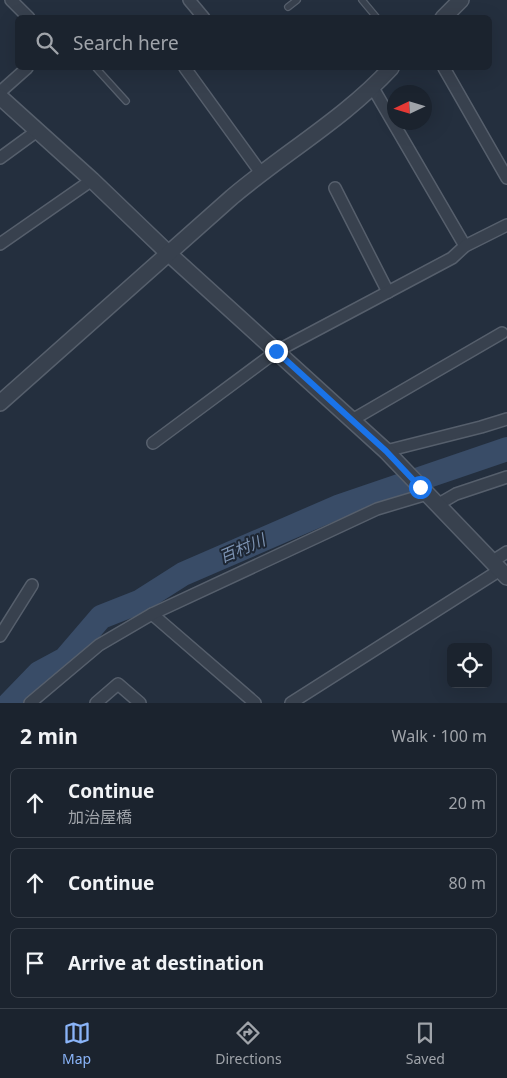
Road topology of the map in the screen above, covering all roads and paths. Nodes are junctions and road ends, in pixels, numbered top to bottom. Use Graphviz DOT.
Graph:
graph roads {
  1 [pos="11,0"];
  2 [pos="189,0"];
  3 [pos="297,0"];
  4 [pos="362,0"];
  5 [pos="462,0"];
  6 [pos="288,7"];
  7 [pos="26,15"];
  8 [pos="202,15"];
  9 [pos="374,15"];
  10 [pos="446,15"];
  11 [pos="25,70"];
  12 [pos="98,70"];
  13 [pos="186,70"];
  14 [pos="389,70"];
  15 [pos="445,70"];
  16 [pos="373,88"];
  17 [pos="0,92"];
  18 [pos="0,97"];
  19 [pos="126,100"];
  20 [pos="37,131"];
  21 [pos="0,158"];
  22 [pos="261,173"];
  23 [pos="507,178"];
  24 [pos="92,180"];
  25 [pos="335,188"];
  26 [pos="507,225"];
  27 [pos="0,244"];
  28 [pos="465,246"];
  29 [pos="168,253"];
  30 [pos="388,292"];
  31 [pos="502,333"];
  32 [pos="276,351"];
  33 [pos="0,403"];
  34 [pos="507,419"];
  35 [pos="352,420"];
  36 [pos="154,443"];
  37 [pos="386,451"];
  38 [pos="507,477"];
  39 [pos="428,496"];
  40 [pos="507,552"];
  41 [pos="500,569"];
  42 [pos="32,585"];
  43 [pos="152,614"];
  44 [pos="0,636"];
  45 [pos="296,702"];
  46 [pos="30,703"];
  47 [pos="96,703"];
  48 [pos="140,703"];
  49 [pos="255,703"];
  1 -- 7 [label="street"];
  2 -- 8 [label="street"];
  3 -- 6 [label="lane"];
  4 -- 9 [label="lane"];
  5 -- 10 [label="street"];
  11 -- 17 [label="street"];
  12 -- 19 [label="lane"];
  13 -- 22 [label="street"];
  14 -- 16 [label="street"];
  15 -- 23 [label="street"];
  16 -- 22 [label="street"];
  16 -- 28 [label="street"];
  18 -- 20 [label="street"];
  20 -- 21 [label="street"];
  20 -- 24 [label="street"];
  22 -- 29 [label="street"];
  24 -- 27 [label="street"];
  24 -- 29 [label="street"];
  25 -- 30 [label="street"];
  26 -- 28 [label="street"];
  28 -- 30 [label="street"];
  29 -- 32 [label="street"];
  29 -- 33 [label="street"];
  30 -- 32 [label="street"];
  31 -- 35 [label="street"];
  32 -- 35 [label="street"];
  32 -- 36 [label="street"];
  34 -- 37 [label="street"];
  35 -- 37 [label="street"];
  37 -- 39 [label="street"];
  38 -- 39 [label="street"];
  39 -- 41 [label="street"];
  39 -- 43 [label="street"];
  40 -- 41 [label="street"];
  41 -- 45 [label="street"];
  42 -- 44 [label="street"];
  43 -- 46 [label="street"];
  43 -- 49 [label="street"];
  47 -- 48 [label="street"];
}
